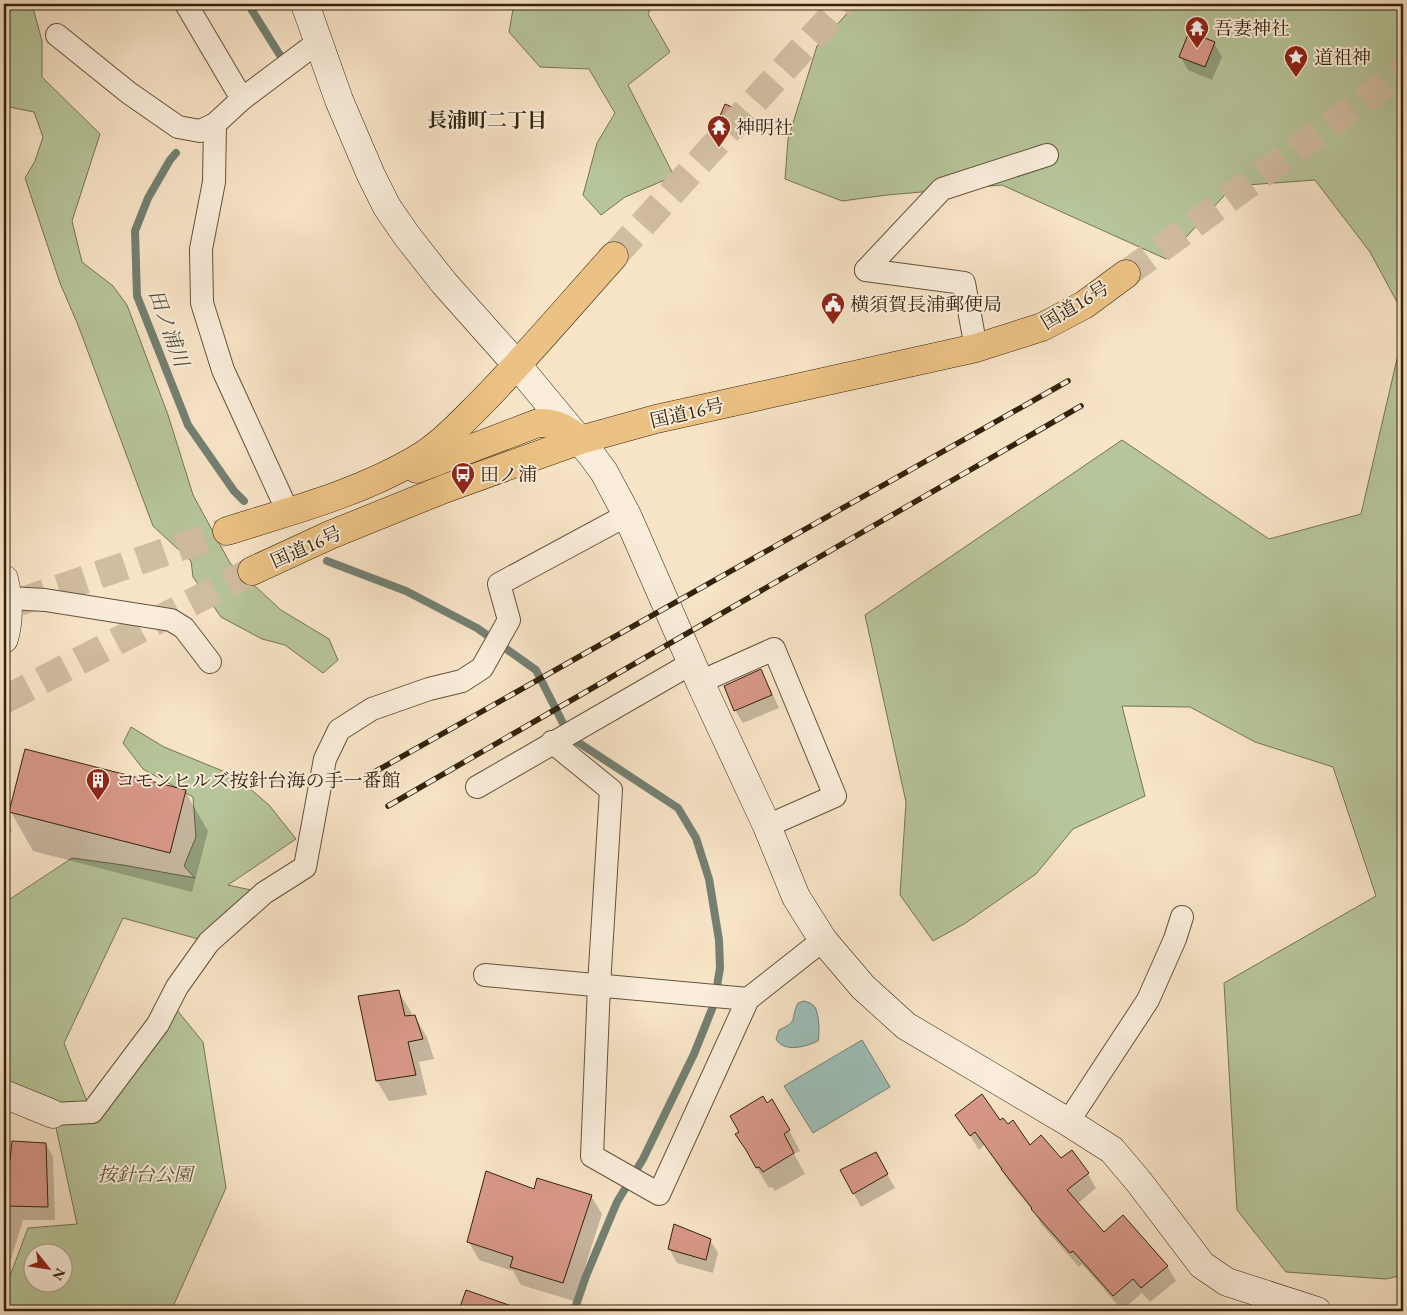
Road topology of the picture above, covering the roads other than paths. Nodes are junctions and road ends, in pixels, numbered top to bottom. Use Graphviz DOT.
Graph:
graph roads {
  1 [pos="186,4"];
  2 [pos="305,4"];
  3 [pos="57,34"];
  4 [pos="318,42"];
  5 [pos="242,99"];
  6 [pos="215,124"];
  7 [pos="1047,155"];
  8 [pos="614,256"];
  9 [pos="1126,274"];
  10 [pos="976,348"];
  11 [pos="517,365"];
  12 [pos="580,440"];
  13 [pos="370,483"];
  14 [pos="288,512"];
  15 [pos="628,516"];
  16 [pos="226,531"];
  17 [pos="252,571"];
  18 [pos="6,588"];
  19 [pos="4,639"];
  20 [pos="210,662"];
  21 [pos="696,672"];
  22 [pos="552,742"];
  23 [pos="477,787"];
  24 [pos="767,826"];
  25 [pos="1182,917"];
  26 [pos="824,940"];
  27 [pos="485,975"];
  28 [pos="599,986"];
  29 [pos="748,999"];
  30 [pos="4,1094"];
  31 [pos="53,1114"];
  32 [pos="1068,1122"];
  33 [pos="1317,1311"];
  1 -- 5 [label="street"];
  2 -- 4 [label="street"];
  3 -- 6 [label="street"];
  4 -- 5 [label="street"];
  4 -- 11 [label="street"];
  5 -- 6 [label="street"];
  6 -- 14 [label="street"];
  7 -- 10 [label="street"];
  8 -- 11 [label="highway, 国道16号"];
  9 -- 10 [label="highway, 国道16号"];
  10 -- 12 [label="highway, 国道16号"];
  11 -- 12 [label="street"];
  11 -- 13 [label="highway, 国道16号"];
  12 -- 13 [label="highway"];
  12 -- 15 [label="street"];
  12 -- 17 [label="highway, 国道16号"];
  13 -- 14 [label="highway, 国道16号"];
  14 -- 16 [label="highway, 国道16号"];
  15 -- 21 [label="street"];
  15 -- 31 [label="street"];
  18 -- 19 [label="street"];
  18 -- 20 [label="street"];
  21 -- 22 [label="street"];
  21 -- 24 [label="street"];
  21 -- 24 [label="street"];
  22 -- 23 [label="street"];
  22 -- 28 [label="street"];
  24 -- 26 [label="street"];
  25 -- 32 [label="street"];
  26 -- 29 [label="street"];
  26 -- 32 [label="street"];
  27 -- 28 [label="street"];
  28 -- 29 [label="street"];
  28 -- 29 [label="street"];
  30 -- 31 [label="street"];
  32 -- 33 [label="street"];
}
